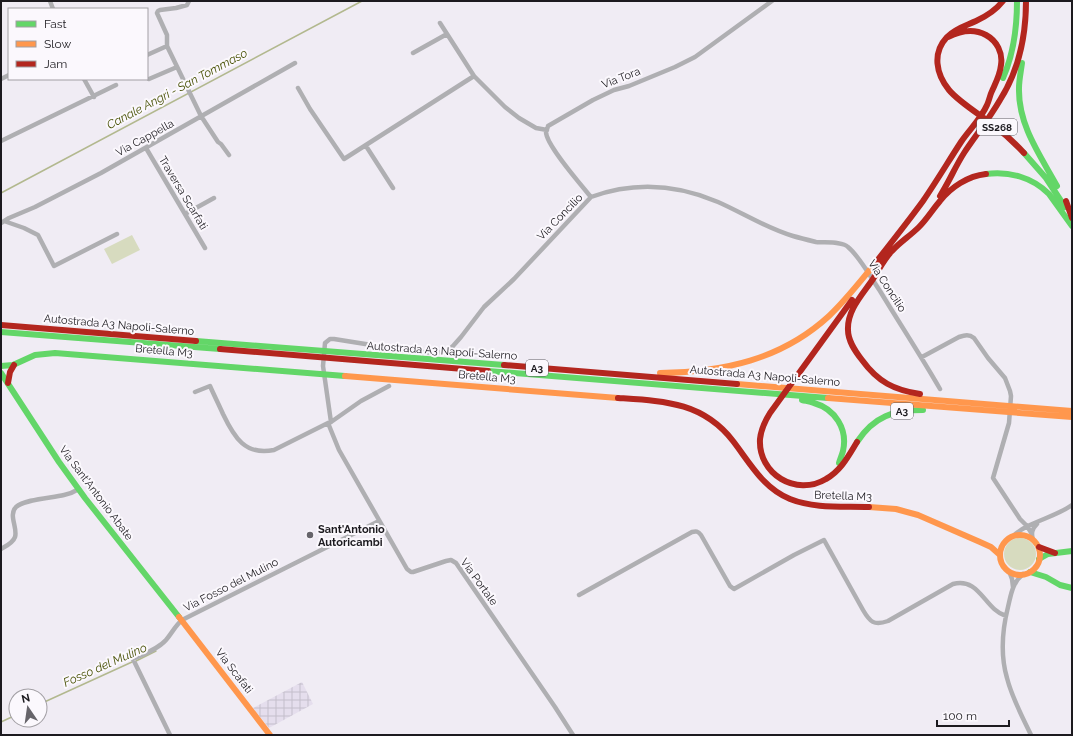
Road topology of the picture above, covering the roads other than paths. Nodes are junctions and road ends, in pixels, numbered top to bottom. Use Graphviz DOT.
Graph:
graph roads {
  1 [pos="189,1"];
  2 [pos="772,1"];
  3 [pos="1003,1"];
  4 [pos="1017,1"];
  5 [pos="1026,1"];
  6 [pos="1027,14"];
  7 [pos="440,23"];
  8 [pos="446,34"];
  9 [pos="948,37"];
  10 [pos="167,46"];
  11 [pos="414,53"];
  12 [pos="148,55"];
  13 [pos="295,63"];
  14 [pos="177,67"];
  15 [pos="474,76"];
  16 [pos="148,79"];
  17 [pos="85,80"];
  18 [pos="116,85"];
  19 [pos="298,88"];
  20 [pos="94,97"];
  21 [pos="986,107"];
  22 [pos="201,116"];
  23 [pos="547,130"];
  24 [pos="1,141"];
  25 [pos="366,146"];
  26 [pos="146,148"];
  27 [pos="229,155"];
  28 [pos="393,188"];
  29 [pos="592,197"];
  30 [pos="214,198"];
  31 [pos="917,208"];
  32 [pos="185,214"];
  33 [pos="928,216"];
  34 [pos="1072,219"];
  35 [pos="2,222"];
  36 [pos="1072,226"];
  37 [pos="117,234"];
  38 [pos="205,248"];
  39 [pos="875,268"];
  40 [pos="1,326"];
  41 [pos="1,332"];
  42 [pos="922,357"];
  43 [pos="8,366"];
  44 [pos="566,370"];
  45 [pos="1,372"];
  46 [pos="8,384"];
  47 [pos="388,386"];
  48 [pos="940,389"];
  49 [pos="731,390"];
  50 [pos="195,392"];
  51 [pos="998,408"];
  52 [pos="1072,411"];
  53 [pos="1072,417"];
  54 [pos="330,422"];
  55 [pos="834,473"];
  56 [pos="79,489"];
  57 [pos="1072,505"];
  58 [pos="1020,519"];
  59 [pos="1042,520"];
  60 [pos="379,521"];
  61 [pos="1027,526"];
  62 [pos="1014,534"];
  63 [pos="1032,537"];
  64 [pos="1004,542"];
  65 [pos="987,544"];
  66 [pos="1039,548"];
  67 [pos="1,549"];
  68 [pos="1072,550"];
  69 [pos="1056,553"];
  70 [pos="1000,555"];
  71 [pos="1039,561"];
  72 [pos="1010,571"];
  73 [pos="1030,572"];
  74 [pos="1023,574"];
  75 [pos="1046,578"];
  76 [pos="1013,587"];
  77 [pos="1072,588"];
  78 [pos="579,595"];
  79 [pos="1006,616"];
  80 [pos="182,620"];
  81 [pos="170,735"];
  82 [pos="270,735"];
  83 [pos="573,735"];
  84 [pos="1030,735"];
  1 -- 10 [label="street"];
  2 -- 23 [label="street, Via Tora"];
  3 -- 9 [label="main road, SS268"];
  4 -- 21 [label="main road, SS268"];
  5 -- 6 [label="main road, SS268"];
  6 -- 33 [label="main road, SS268"];
  6 -- 34 [label="main road, SS268"];
  7 -- 8 [label="street"];
  8 -- 11 [label="street"];
  8 -- 15 [label="street"];
  9 -- 21 [label="main road, SS268"];
  9 -- 34 [label="main road, SS268"];
  10 -- 12 [label="street"];
  10 -- 14 [label="street"];
  13 -- 22 [label="street, Via Cappella"];
  14 -- 16 [label="street"];
  14 -- 22 [label="street"];
  15 -- 23 [label="street"];
  15 -- 25 [label="street"];
  17 -- 20 [label="street"];
  18 -- 20 [label="street"];
  19 -- 25 [label="street"];
  20 -- 24 [label="street"];
  21 -- 31 [label="main road, SS268"];
  22 -- 26 [label="street, Via Cappella"];
  22 -- 27 [label="street"];
  23 -- 29 [label="street"];
  25 -- 28 [label="street"];
  26 -- 32 [label="street, Traversa Scarfati"];
  26 -- 35 [label="street, Via Cappella"];
  29 -- 42 [label="street, Via Concilio"];
  29 -- 54 [label="street, Via Concilio"];
  30 -- 32 [label="street"];
  31 -- 39 [label="main road, A3"];
  32 -- 38 [label="street, Traversa Scarfati"];
  33 -- 36 [label="main road"];
  33 -- 39 [label="main road, A3"];
  35 -- 37 [label="street"];
  39 -- 44 [label="main road, A3"];
  39 -- 51 [label="main road, A3"];
  39 -- 55 [label="main road, A3"];
  40 -- 44 [label="main road, Autostrada A3 Napoli-Salerno / A3"];
  41 -- 49 [label="main road, Autostrada A3 Napoli-Salerno / A3"];
  42 -- 48 [label="street, Via Concilio"];
  42 -- 58 [label="street"];
  43 -- 45 [label="main road, Bretella M3"];
  43 -- 46 [label="main road"];
  43 -- 65 [label="main road, Bretella M3"];
  44 -- 51 [label="main road, Autostrada A3 Napoli-Salerno / A3"];
  45 -- 46 [label="main road, Via Sant'Antonio Abate"];
  46 -- 56 [label="main road, Via Sant'Antonio Abate"];
  47 -- 54 [label="street"];
  49 -- 51 [label="main road, Autostrada A3 Napoli-Salerno / A3"];
  49 -- 55 [label="main road, A3"];
  50 -- 54 [label="street"];
  51 -- 52 [label="main road, Autostrada A3 Napoli-Salerno / A3"];
  51 -- 53 [label="main road, Autostrada A3 Napoli-Salerno / A3"];
  51 -- 55 [label="main road, A3"];
  54 -- 60 [label="street, Via Portale"];
  56 -- 67 [label="street"];
  56 -- 80 [label="main road, Via Sant'Antonio Abate"];
  57 -- 59 [label="street"];
  58 -- 61 [label="street"];
  58 -- 62 [label="street"];
  59 -- 61 [label="street"];
  59 -- 63 [label="street"];
  60 -- 80 [label="street, Via Fosso del Mulino"];
  60 -- 83 [label="street, Via Portale"];
  61 -- 62 [label="street"];
  61 -- 63 [label="street"];
  62 -- 63 [label="main road"];
  62 -- 64 [label="main road"];
  63 -- 66 [label="main road"];
  64 -- 65 [label="main road, Bretella M3"];
  64 -- 70 [label="main road"];
  65 -- 70 [label="main road, Bretella M3"];
  66 -- 69 [label="main road"];
  66 -- 71 [label="main road"];
  68 -- 69 [label="main road"];
  69 -- 71 [label="main road"];
  70 -- 72 [label="main road"];
  71 -- 73 [label="main road"];
  71 -- 75 [label="main road"];
  72 -- 74 [label="main road"];
  72 -- 76 [label="street"];
  73 -- 74 [label="main road"];
  73 -- 75 [label="main road"];
  74 -- 76 [label="street"];
  75 -- 77 [label="main road"];
  76 -- 79 [label="street"];
  78 -- 79 [label="street"];
  79 -- 84 [label="street"];
  80 -- 81 [label="street, Via Fosso del Mulino"];
  80 -- 82 [label="main road, Via Scafati"];
}
